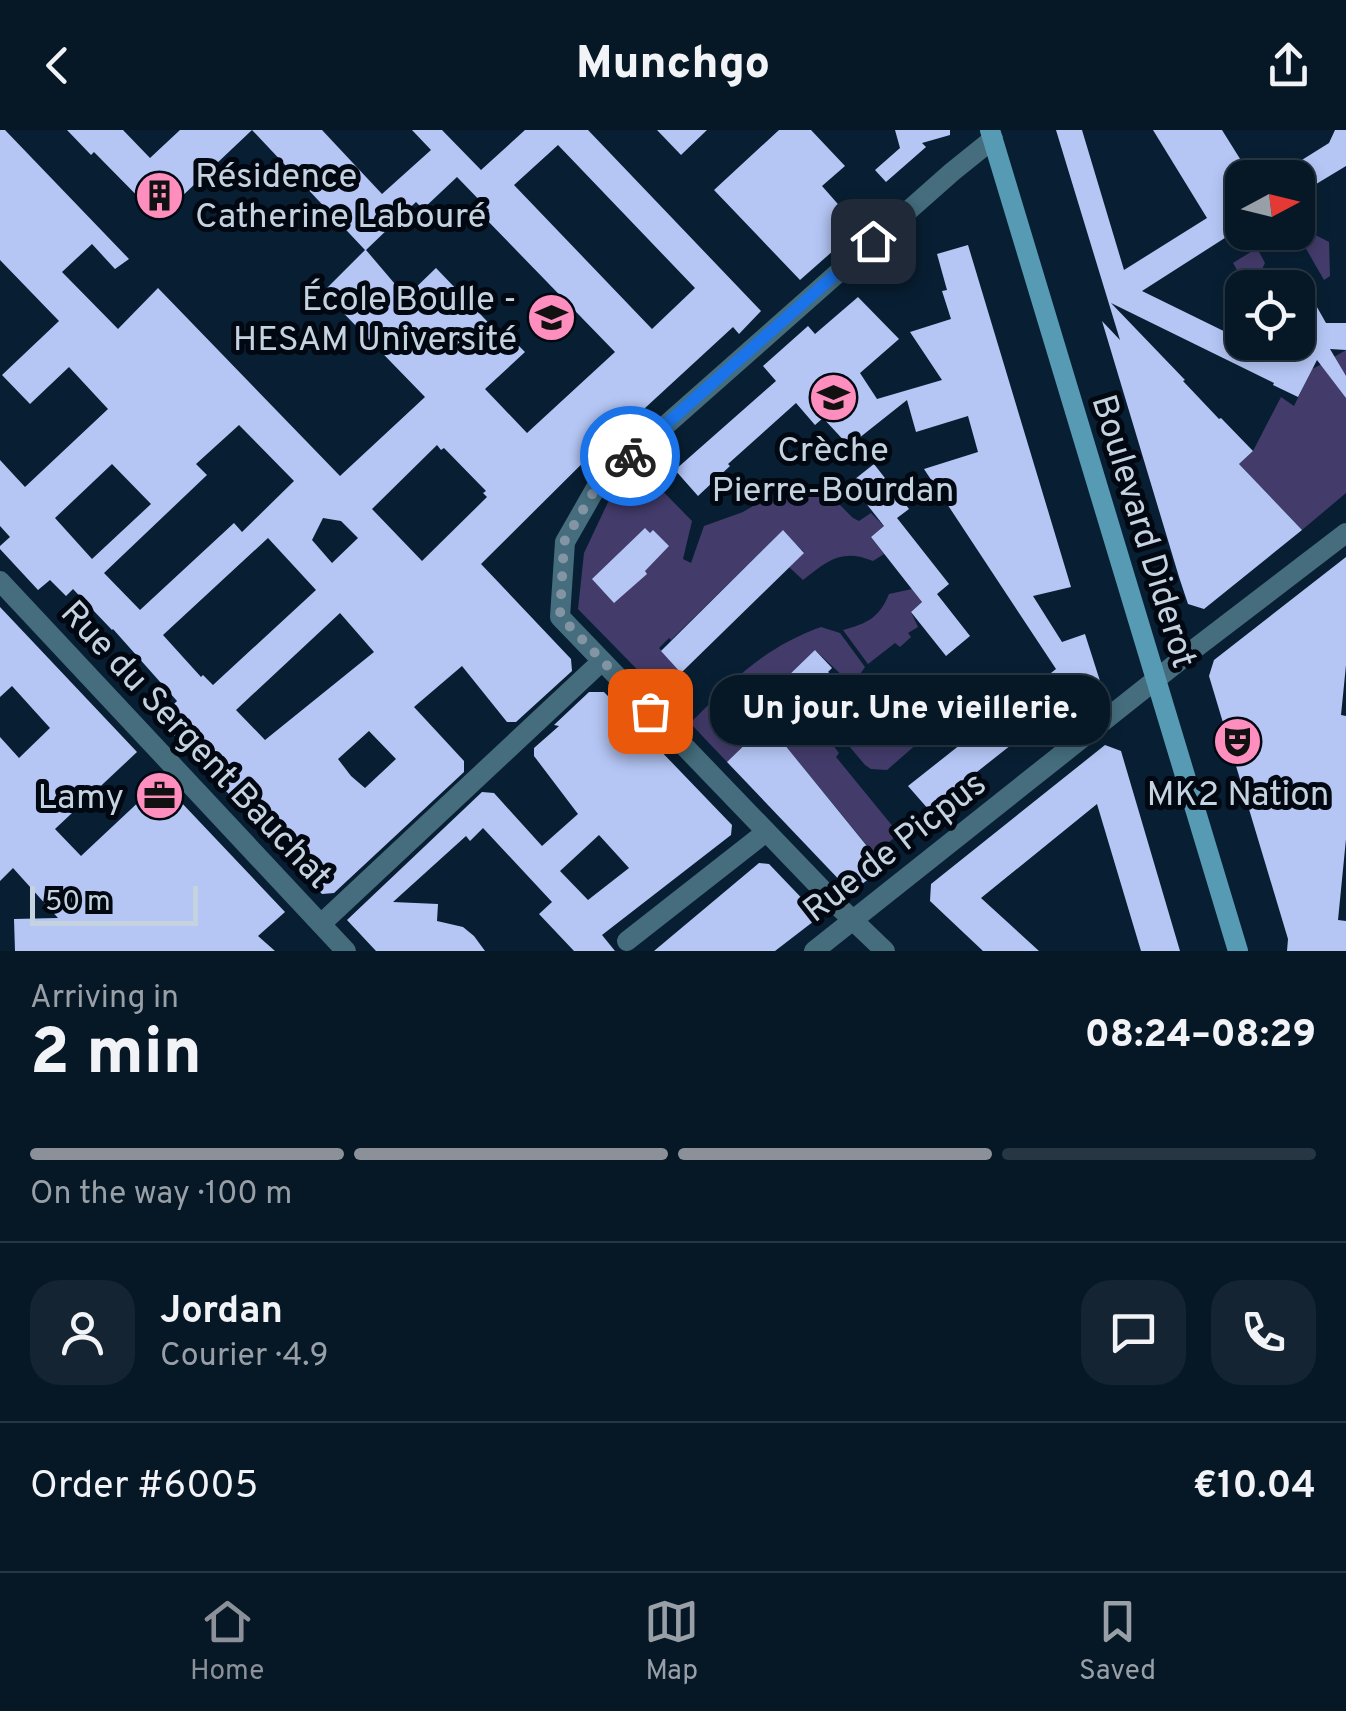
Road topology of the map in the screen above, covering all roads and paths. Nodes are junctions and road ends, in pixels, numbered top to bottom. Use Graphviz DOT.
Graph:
graph roads {
  1 [pos="992,134"];
  2 [pos="1346,532"];
  3 [pos="0,581"];
  4 [pos="602,661"];
  5 [pos="1155,680"];
  6 [pos="766,832"];
  7 [pos="852,920"];
  8 [pos="321,924"];
  9 [pos="627,942"];
  10 [pos="346,951"];
  11 [pos="814,951"];
  12 [pos="885,951"];
  13 [pos="1238,951"];
  1 -- 4 [label="street"];
  1 -- 5 [label="main road, Boulevard Diderot"];
  2 -- 5 [label="street, Rue de Picpus"];
  3 -- 8 [label="street, Rue du Sergent Bauchat"];
  4 -- 6 [label="street"];
  4 -- 8 [label="street"];
  5 -- 7 [label="street, Rue de Picpus"];
  5 -- 13 [label="main road, Boulevard Diderot"];
  6 -- 7 [label="street"];
  6 -- 9 [label="street"];
  7 -- 11 [label="street, Rue de Picpus"];
  7 -- 12 [label="street"];
  8 -- 10 [label="street, Rue du Sergent Bauchat"];
}
